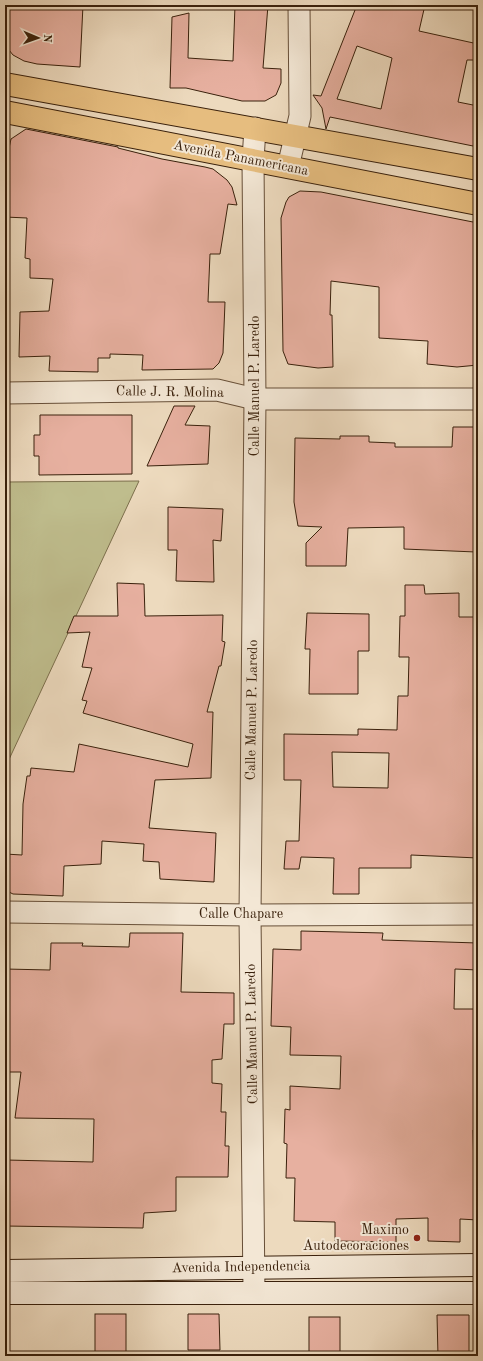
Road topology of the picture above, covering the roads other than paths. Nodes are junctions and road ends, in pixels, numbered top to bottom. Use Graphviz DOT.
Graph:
graph roads {
  1 [pos="299,5"];
  2 [pos="5,84"];
  3 [pos="5,112"];
  4 [pos="255,128"];
  5 [pos="294,134"];
  6 [pos="253,160"];
  7 [pos="288,167"];
  8 [pos="478,169"];
  9 [pos="478,204"];
  10 [pos="5,393"];
  11 [pos="478,398"];
  12 [pos="256,399"];
  13 [pos="5,912"];
  14 [pos="478,914"];
  15 [pos="250,915"];
  16 [pos="478,1265"];
  17 [pos="254,1266"];
  18 [pos="5,1271"];
  19 [pos="254,1292"];
  20 [pos="5,1293"];
  21 [pos="478,1293"];
  1 -- 5 [label="street"];
  2 -- 4 [label="main road"];
  3 -- 6 [label="main road, Avenida Panamericana"];
  4 -- 5 [label="main road"];
  4 -- 6 [label="street, Calle Manuel P. Laredo"];
  5 -- 7 [label="street"];
  5 -- 8 [label="main road"];
  6 -- 7 [label="main road, Avenida Panamericana"];
  6 -- 12 [label="street, Calle Manuel P. Laredo"];
  7 -- 9 [label="main road, Avenida Panamericana"];
  10 -- 12 [label="street, Calle J. R. Molina"];
  11 -- 12 [label="street, Calle J. R. Molina"];
  12 -- 15 [label="street, Calle Manuel P. Laredo"];
  13 -- 15 [label="street, Calle Chapare"];
  14 -- 15 [label="street, Calle Chapare"];
  15 -- 17 [label="street, Calle Manuel P. Laredo"];
  16 -- 17 [label="main road, Avenida Independencia"];
  17 -- 18 [label="main road, Avenida Independencia"];
  17 -- 19 [label="street, Calle Manuel P. Laredo"];
  19 -- 20 [label="main road, Avenida Independencia"];
  19 -- 21 [label="main road, Avenida Independencia"];
}
